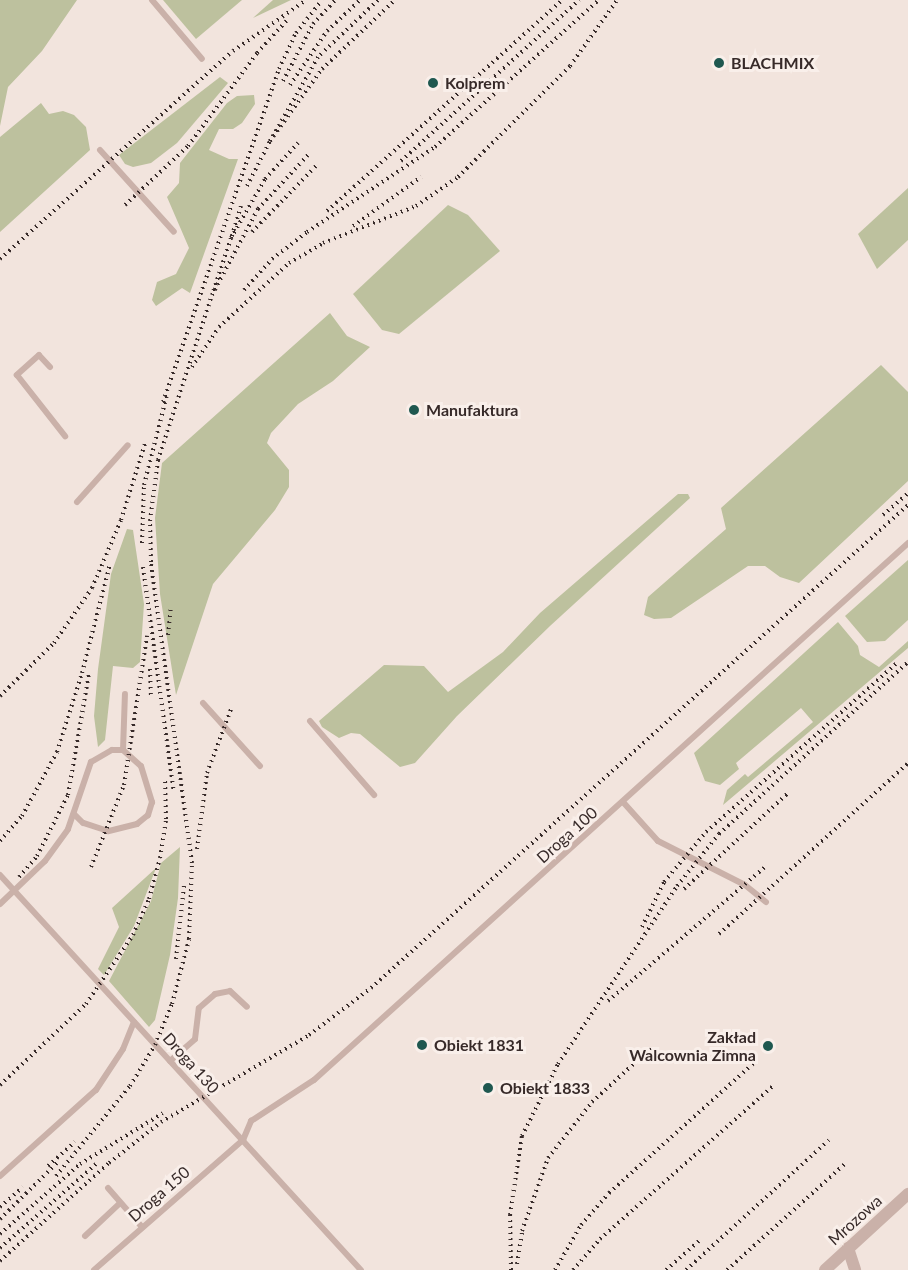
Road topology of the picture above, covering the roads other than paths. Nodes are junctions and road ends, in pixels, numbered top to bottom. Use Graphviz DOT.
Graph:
graph roads {
  1 [pos="152,0"];
  2 [pos="202,59"];
  3 [pos="100,150"];
  4 [pos="174,232"];
  5 [pos="50,367"];
  6 [pos="65,436"];
  7 [pos="128,445"];
  8 [pos="77,502"];
  9 [pos="908,543"];
  10 [pos="125,694"];
  11 [pos="203,703"];
  12 [pos="310,721"];
  13 [pos="123,750"];
  14 [pos="260,766"];
  15 [pos="374,795"];
  16 [pos="623,802"];
  17 [pos="74,814"];
  18 [pos="0,875"];
  19 [pos="15,892"];
  20 [pos="766,902"];
  21 [pos="0,904"];
  22 [pos="247,1007"];
  23 [pos="134,1022"];
  24 [pos="170,1061"];
  25 [pos="243,1140"];
  26 [pos="0,1176"];
  27 [pos="108,1188"];
  28 [pos="908,1194"];
  29 [pos="120,1203"];
  30 [pos="141,1227"];
  31 [pos="85,1236"];
  32 [pos="848,1248"];
  33 [pos="94,1270"];
  34 [pos="361,1270"];
  35 [pos="825,1270"];
  36 [pos="855,1270"];
  1 -- 2 [label="lane"];
  3 -- 4 [label="lane"];
  5 -- 6 [label="lane"];
  7 -- 8 [label="lane"];
  9 -- 16 [label="lane, Droga 100"];
  10 -- 13 [label="lane"];
  11 -- 14 [label="lane"];
  12 -- 15 [label="lane"];
  13 -- 17 [label="lane"];
  13 -- 17 [label="lane"];
  16 -- 20 [label="lane"];
  16 -- 25 [label="lane, Droga 100"];
  17 -- 19 [label="lane"];
  18 -- 19 [label="lane, Droga 130"];
  19 -- 21 [label="lane"];
  19 -- 23 [label="lane, Droga 130"];
  22 -- 24 [label="lane"];
  23 -- 24 [label="lane, Droga 130"];
  23 -- 26 [label="lane"];
  24 -- 25 [label="lane, Droga 130"];
  25 -- 30 [label="lane, Droga 150"];
  25 -- 34 [label="lane, Droga 130"];
  27 -- 29 [label="lane"];
  28 -- 32 [label="street, Mrozowa"];
  29 -- 30 [label="lane"];
  29 -- 31 [label="lane"];
  30 -- 33 [label="lane, Droga 150"];
  32 -- 35 [label="street, Mrozowa"];
  32 -- 36 [label="street"];
}
